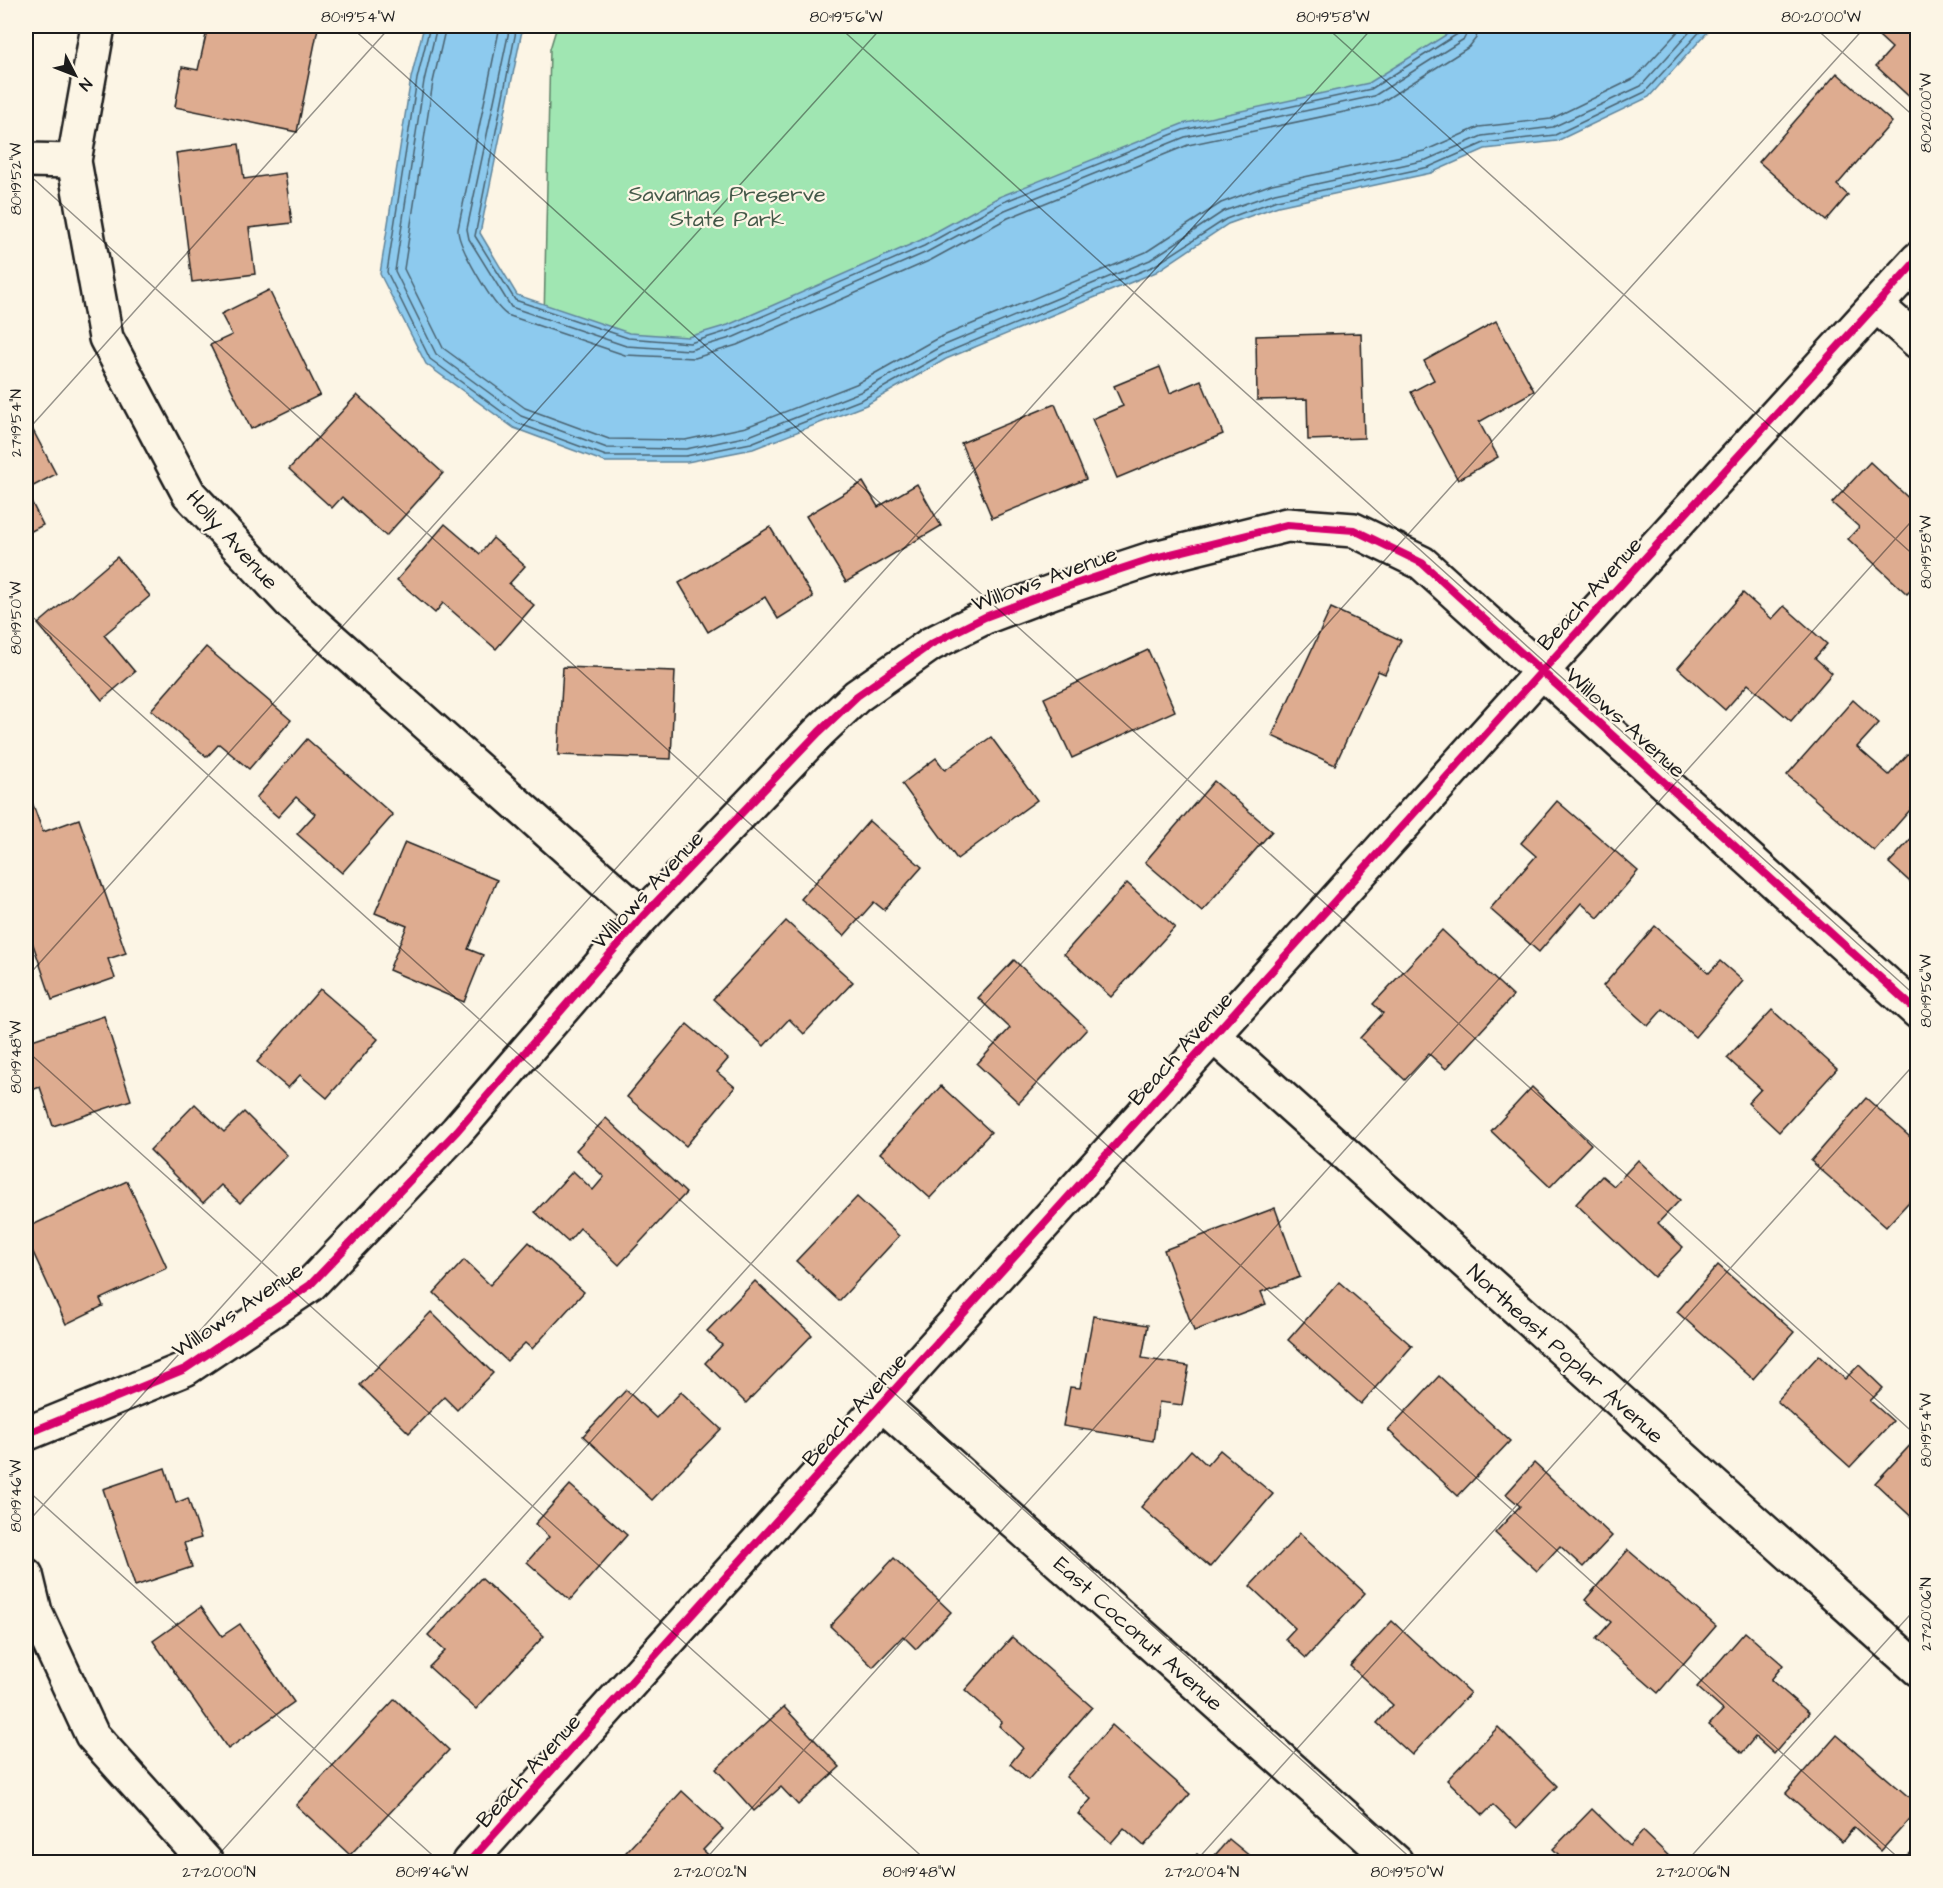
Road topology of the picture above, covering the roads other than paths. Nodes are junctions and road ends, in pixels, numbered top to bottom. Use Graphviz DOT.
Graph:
graph roads {
  1 [pos="98,26"];
  2 [pos="26,160"];
  3 [pos="74,161"];
  4 [pos="1917,258"];
  5 [pos="1876,305"];
  6 [pos="1917,342"];
  7 [pos="1543,670"];
  8 [pos="644,916"];
  9 [pos="1917,1012"];
  10 [pos="1215,1037"];
  11 [pos="882,1404"];
  12 [pos="26,1434"];
  13 [pos="26,1575"];
  14 [pos="1917,1669"];
  15 [pos="206,1863"];
  16 [pos="469,1863"];
  17 [pos="1396,1863"];
  1 -- 3 [label="street, Holly Avenue"];
  2 -- 3 [label="street"];
  3 -- 8 [label="street, Holly Avenue"];
  4 -- 5 [label="street, Beach Avenue"];
  5 -- 6 [label="street"];
  5 -- 7 [label="street, Beach Avenue"];
  7 -- 8 [label="street, Willows Avenue"];
  7 -- 9 [label="street, Willows Avenue"];
  7 -- 10 [label="street, Beach Avenue"];
  8 -- 12 [label="street, Willows Avenue"];
  10 -- 11 [label="street, Beach Avenue"];
  10 -- 14 [label="street, Northeast Poplar Avenue"];
  11 -- 16 [label="street, Beach Avenue"];
  11 -- 17 [label="street, East Coconut Avenue"];
  13 -- 15 [label="street"];
}
